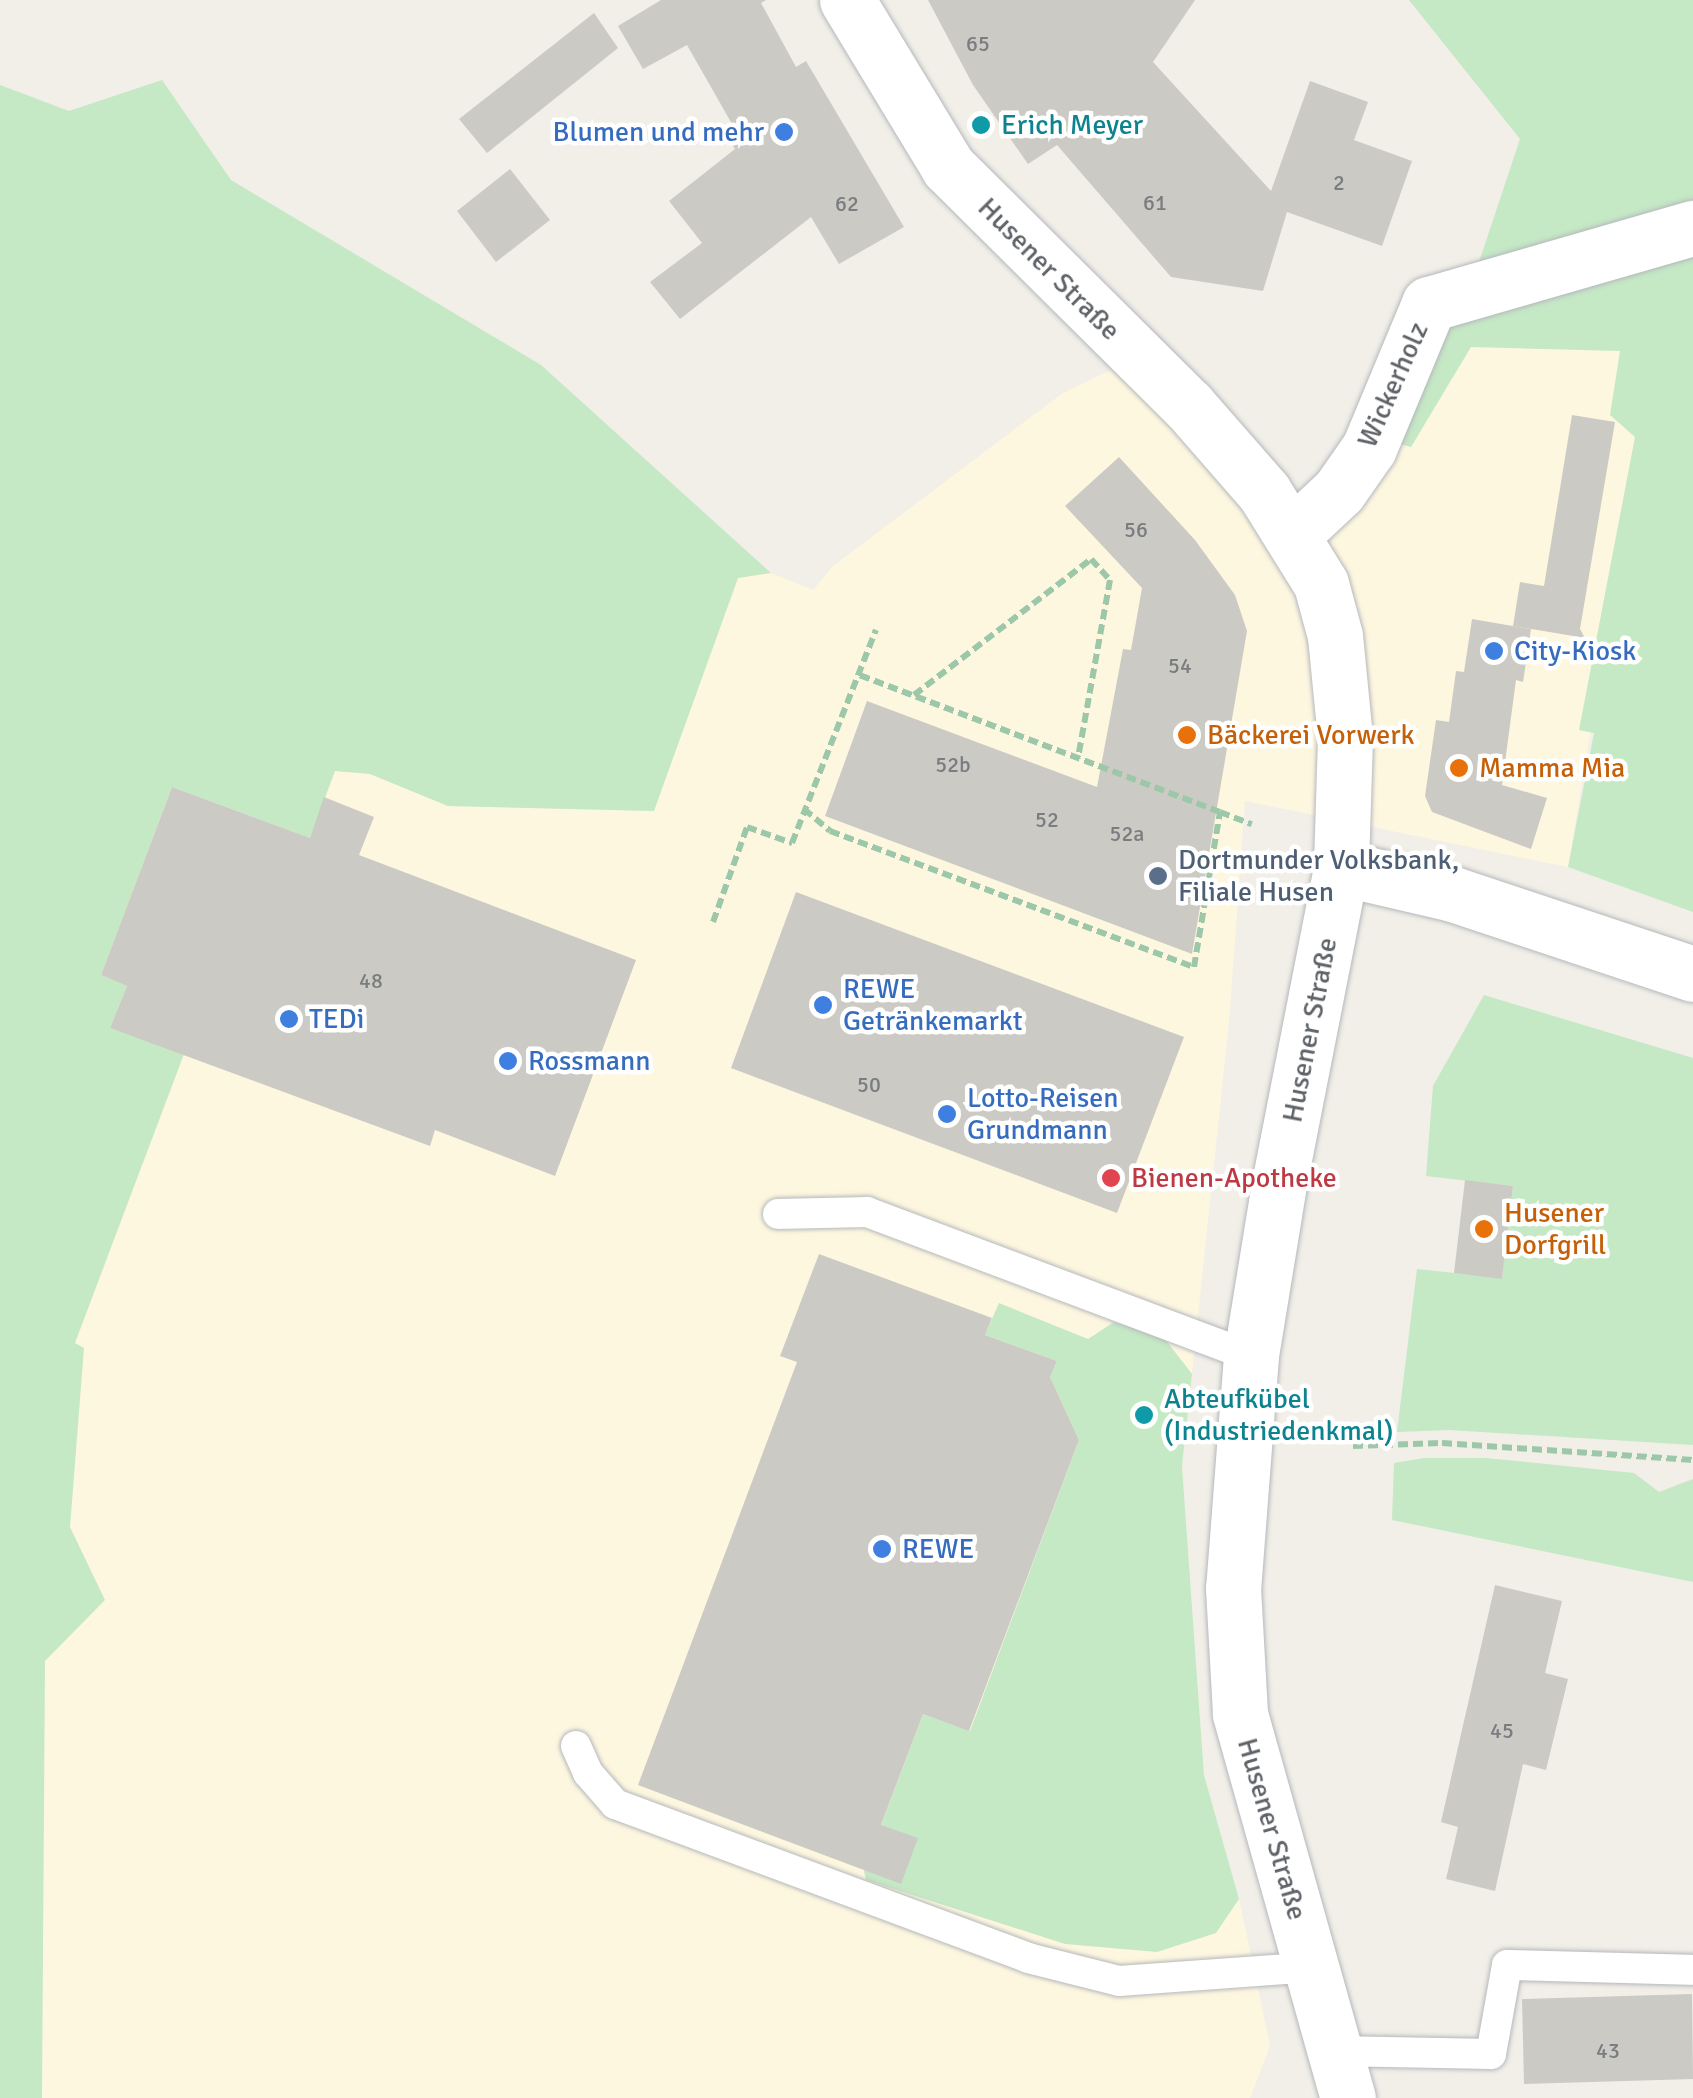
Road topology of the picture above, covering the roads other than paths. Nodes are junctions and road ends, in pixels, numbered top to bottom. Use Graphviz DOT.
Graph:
graph roads {
  1 [pos="847,0"];
  2 [pos="1693,228"];
  3 [pos="1292,536"];
  4 [pos="1340,868"];
  5 [pos="1693,974"];
  6 [pos="778,1214"];
  7 [pos="1252,1356"];
  8 [pos="576,1746"];
  9 [pos="1312,1967"];
  10 [pos="1693,1970"];
  11 [pos="1342,2075"];
  1 -- 3 [label="street, Husener Straße"];
  2 -- 3 [label="street, Wickerholz"];
  3 -- 4 [label="street, Husener Straße"];
  4 -- 5 [label="street"];
  4 -- 7 [label="street, Husener Straße"];
  6 -- 7 [label="lane"];
  7 -- 9 [label="street, Husener Straße"];
  8 -- 9 [label="lane"];
  9 -- 11 [label="street, Husener Straße"];
  10 -- 11 [label="lane"];
}
